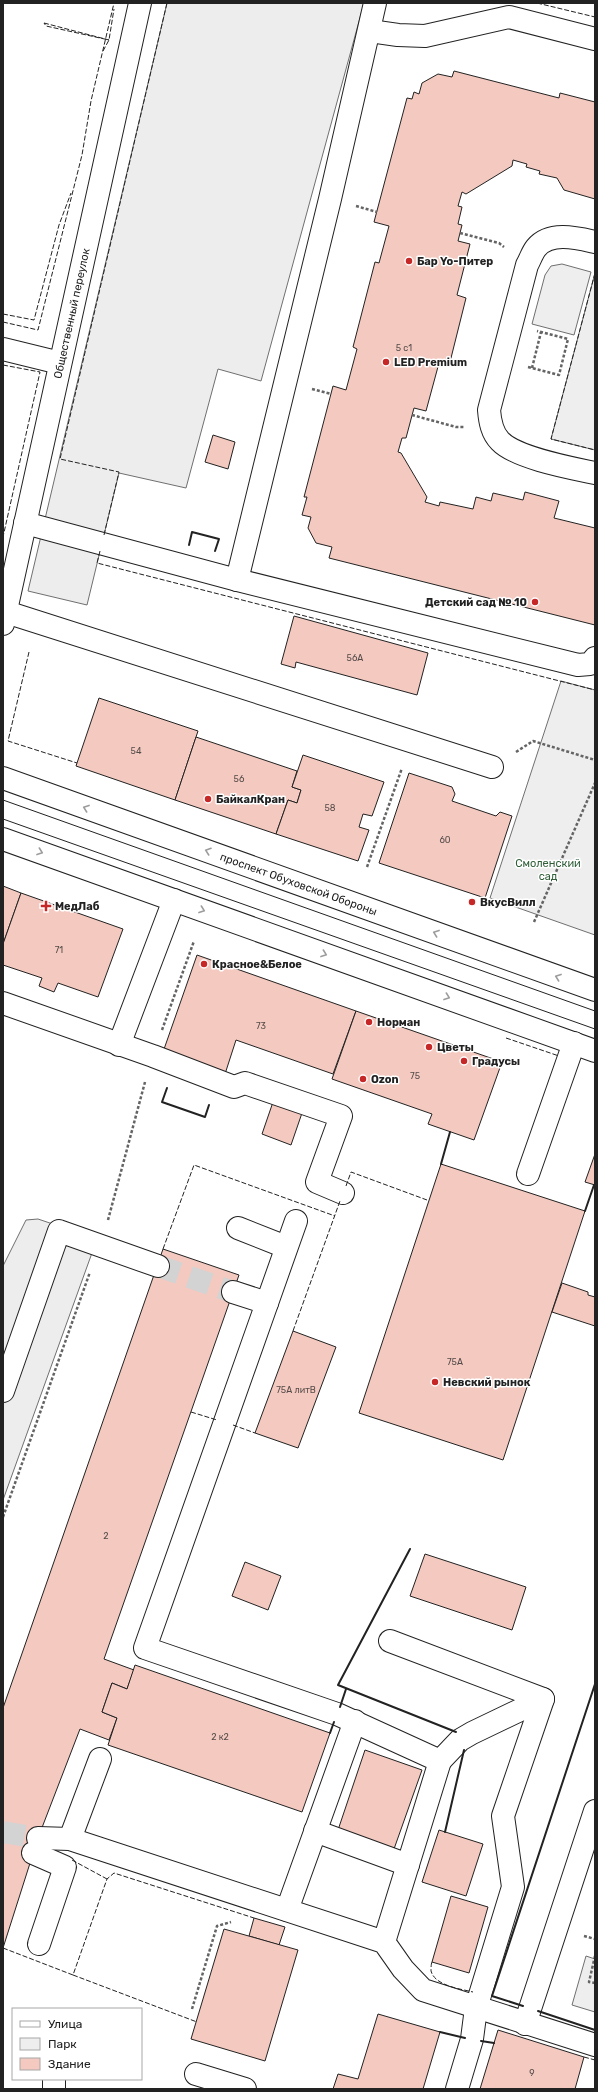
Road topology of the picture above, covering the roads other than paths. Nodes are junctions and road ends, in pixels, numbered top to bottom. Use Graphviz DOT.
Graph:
graph roads {
  1 [pos="140,3"];
  2 [pos="375,3"];
  3 [pos="370,31"];
  4 [pos="595,39"];
  5 [pos="595,242"];
  6 [pos="3,349"];
  7 [pos="60,363"];
  8 [pos="595,474"];
  9 [pos="25,523"];
  10 [pos="237,580"];
  11 [pos="4,618"];
  12 [pos="595,658"];
  13 [pos="492,767"];
  14 [pos="3,778"];
  15 [pos="3,839"];
  16 [pos="174,900"];
  17 [pos="595,990"];
  18 [pos="3,1003"];
  19 [pos="574,1043"];
  20 [pos="118,1045"];
  21 [pos="595,1050"];
  22 [pos="528,1174"];
  23 [pos="343,1193"];
  24 [pos="296,1221"];
  25 [pos="238,1228"];
  26 [pos="286,1246"];
  27 [pos="158,1266"];
  28 [pos="233,1292"];
  29 [pos="267,1304"];
  30 [pos="3,1391"];
  31 [pos="390,1641"];
  32 [pos="543,1699"];
  33 [pos="355,1721"];
  34 [pos="100,1759"];
  35 [pos="440,1761"];
  36 [pos="595,1811"];
  37 [pos="315,1831"];
  38 [pos="49,1845"];
  39 [pos="408,1865"];
  40 [pos="287,1910"];
  41 [pos="384,1942"];
  42 [pos="39,1944"];
  43 [pos="476,2008"];
  44 [pos="525,2024"];
  45 [pos="595,2045"];
  46 [pos="196,2074"];
  47 [pos="245,2089"];
  48 [pos="457,2089"];
  1 -- 7 [label="main road, Общественный переулок"];
  2 -- 3 [label="main road"];
  3 -- 4 [label="main road"];
  3 -- 10 [label="main road"];
  5 -- 8 [label="main road"];
  6 -- 7 [label="main road"];
  7 -- 9 [label="main road, Общественный переулок"];
  9 -- 10 [label="main road"];
  9 -- 11 [label="main road, Общественный переулок"];
  10 -- 12 [label="main road"];
  11 -- 13 [label="main road"];
  17 -- 14 [label="main road, проспект Обуховской Обороны, one-way"];
  15 -- 16 [label="main road, one-way"];
  16 -- 19 [label="main road, one-way"];
  16 -- 20 [label="main road"];
  18 -- 20 [label="main road"];
  19 -- 21 [label="main road"];
  19 -- 22 [label="main road"];
  20 -- 23 [label="main road"];
  24 -- 26 [label="main road"];
  25 -- 26 [label="main road"];
  26 -- 29 [label="main road"];
  27 -- 30 [label="main road"];
  28 -- 29 [label="main road"];
  29 -- 33 [label="main road"];
  31 -- 32 [label="main road"];
  32 -- 35 [label="main road"];
  32 -- 43 [label="main road"];
  33 -- 35 [label="main road"];
  33 -- 37 [label="main road"];
  34 -- 38 [label="main road"];
  35 -- 39 [label="main road"];
  36 -- 44 [label="main road"];
  37 -- 39 [label="main road"];
  37 -- 40 [label="main road"];
  38 -- 40 [label="main road"];
  38 -- 42 [label="main road"];
  39 -- 41 [label="main road"];
  40 -- 41 [label="main road"];
  41 -- 43 [label="main road"];
  43 -- 44 [label="main road"];
  43 -- 48 [label="main road"];
  44 -- 45 [label="main road"];
  46 -- 47 [label="main road"];
}
